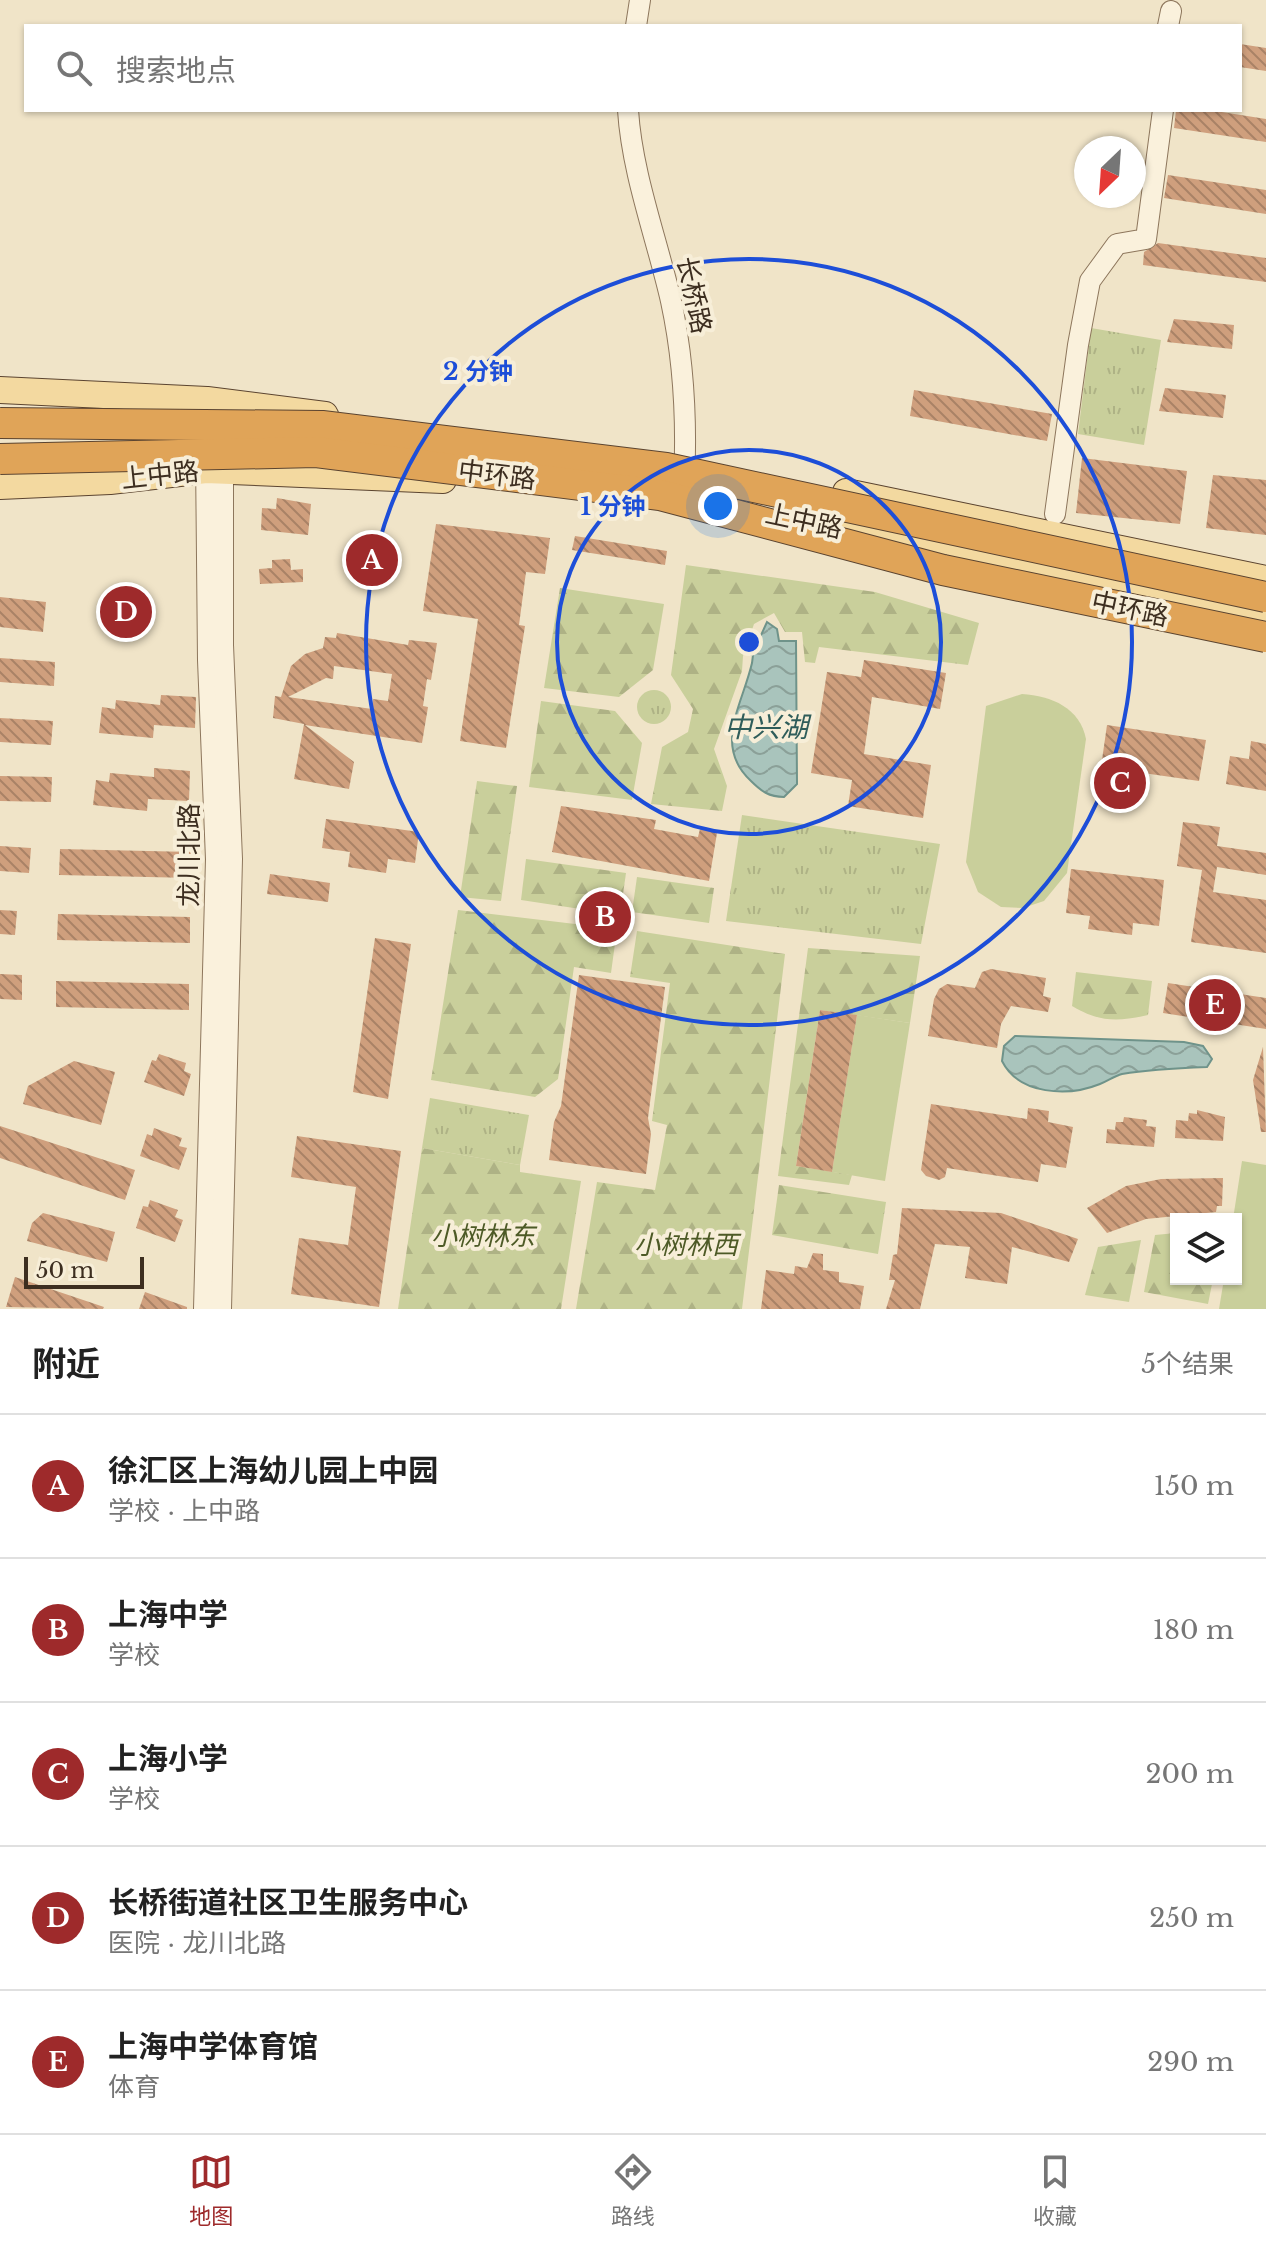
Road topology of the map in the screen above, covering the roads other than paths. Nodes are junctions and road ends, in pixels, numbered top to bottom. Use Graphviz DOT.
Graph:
graph roads {
  1 [pos="640,0"];
  2 [pos="636,24"];
  3 [pos="628,112"];
  4 [pos="1163,112"];
  5 [pos="0,390"];
  6 [pos="215,401"];
  7 [pos="0,423"];
  8 [pos="0,459"];
  9 [pos="685,465"];
  10 [pos="215,470"];
  11 [pos="0,486"];
  12 [pos="683,494"];
  13 [pos="1055,514"];
  14 [pos="1266,579"];
  15 [pos="1266,597"];
  16 [pos="1266,622"];
  17 [pos="1266,637"];
  18 [pos="204,1309"];
  19 [pos="221,1309"];
  1 -- 2 [label="street"];
  3 -- 9 [label="street, 长桥路"];
  4 -- 13 [label="street"];
  5 -- 6 [label="main road, 上中路"];
  6 -- 9 [label="main road, 上中路"];
  6 -- 10 [label="street, 龙川北路"];
  7 -- 15 [label="highway, 中环路, bridge"];
  8 -- 17 [label="highway, 中环路, bridge"];
  9 -- 12 [label="street, 长桥路"];
  9 -- 14 [label="main road, 上中路"];
  10 -- 11 [label="main road, 上中路"];
  10 -- 12 [label="main road, 上中路"];
  10 -- 18 [label="street, 龙川北路"];
  10 -- 19 [label="street, 龙川北路"];
  12 -- 16 [label="main road, 上中路"];
}
